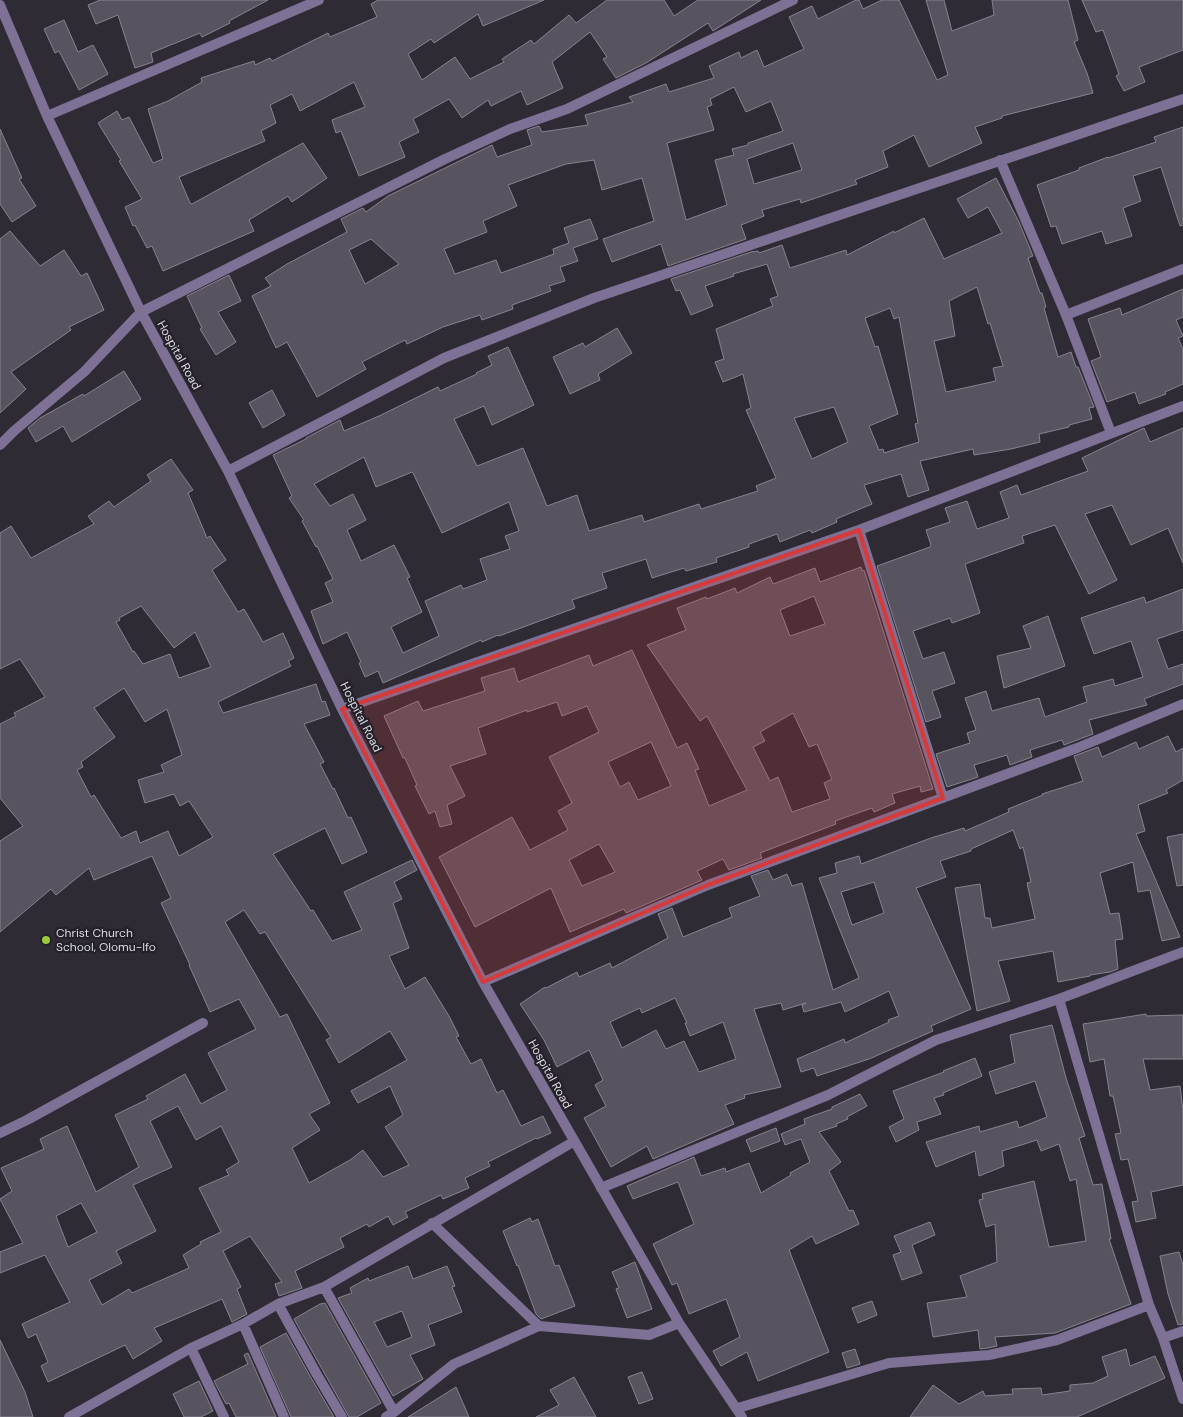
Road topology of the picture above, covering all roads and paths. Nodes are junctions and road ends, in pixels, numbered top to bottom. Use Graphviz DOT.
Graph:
graph roads {
  1 [pos="319,0"];
  2 [pos="793,0"];
  3 [pos="0,5"];
  4 [pos="1183,99"];
  5 [pos="47,116"];
  6 [pos="1000,160"];
  7 [pos="1183,269"];
  8 [pos="141,312"];
  9 [pos="1066,315"];
  10 [pos="1183,406"];
  11 [pos="1111,433"];
  12 [pos="0,445"];
  13 [pos="228,471"];
  14 [pos="859,530"];
  15 [pos="1183,704"];
  16 [pos="342,709"];
  17 [pos="943,798"];
  18 [pos="1183,952"];
  19 [pos="483,982"];
  20 [pos="1059,999"];
  21 [pos="202,1024"];
  22 [pos="0,1133"];
  23 [pos="573,1142"];
  24 [pos="602,1188"];
  25 [pos="432,1223"];
  26 [pos="324,1287"];
  27 [pos="278,1304"];
  28 [pos="1149,1305"];
  29 [pos="678,1323"];
  30 [pos="243,1324"];
  31 [pos="539,1326"];
  32 [pos="1183,1331"];
  33 [pos="1162,1338"];
  34 [pos="191,1348"];
  35 [pos="1183,1399"];
  36 [pos="740,1412"];
  37 [pos="390,1415"];
  38 [pos="69,1417"];
  39 [pos="224,1417"];
  40 [pos="284,1417"];
  41 [pos="342,1417"];
  1 -- 5 [label="street"];
  2 -- 8 [label="street"];
  3 -- 5 [label="street, Hospital Road"];
  4 -- 6 [label="street"];
  5 -- 8 [label="street, Hospital Road"];
  6 -- 9 [label="street"];
  6 -- 13 [label="street"];
  7 -- 9 [label="street"];
  8 -- 12 [label="street"];
  8 -- 13 [label="street, Hospital Road"];
  9 -- 11 [label="street"];
  10 -- 11 [label="street"];
  11 -- 14 [label="street"];
  13 -- 16 [label="street, Hospital Road"];
  14 -- 16 [label="street"];
  14 -- 17 [label="street"];
  15 -- 17 [label="street"];
  16 -- 19 [label="street, Hospital Road"];
  17 -- 19 [label="street"];
  18 -- 20 [label="street"];
  19 -- 23 [label="street, Hospital Road"];
  20 -- 24 [label="street"];
  20 -- 28 [label="street"];
  21 -- 22 [label="street"];
  23 -- 24 [label="street, Hospital Road"];
  23 -- 25 [label="street"];
  24 -- 29 [label="street, Hospital Road"];
  25 -- 26 [label="street"];
  25 -- 31 [label="street"];
  26 -- 27 [label="street"];
  26 -- 37 [label="street"];
  27 -- 30 [label="street"];
  27 -- 41 [label="street"];
  28 -- 33 [label="street"];
  28 -- 36 [label="street"];
  29 -- 31 [label="street"];
  29 -- 36 [label="street, Hospital Road"];
  30 -- 34 [label="street"];
  30 -- 40 [label="street"];
  31 -- 37 [label="street"];
  32 -- 33 [label="street"];
  33 -- 35 [label="street"];
  34 -- 38 [label="street"];
  34 -- 39 [label="street"];
}
